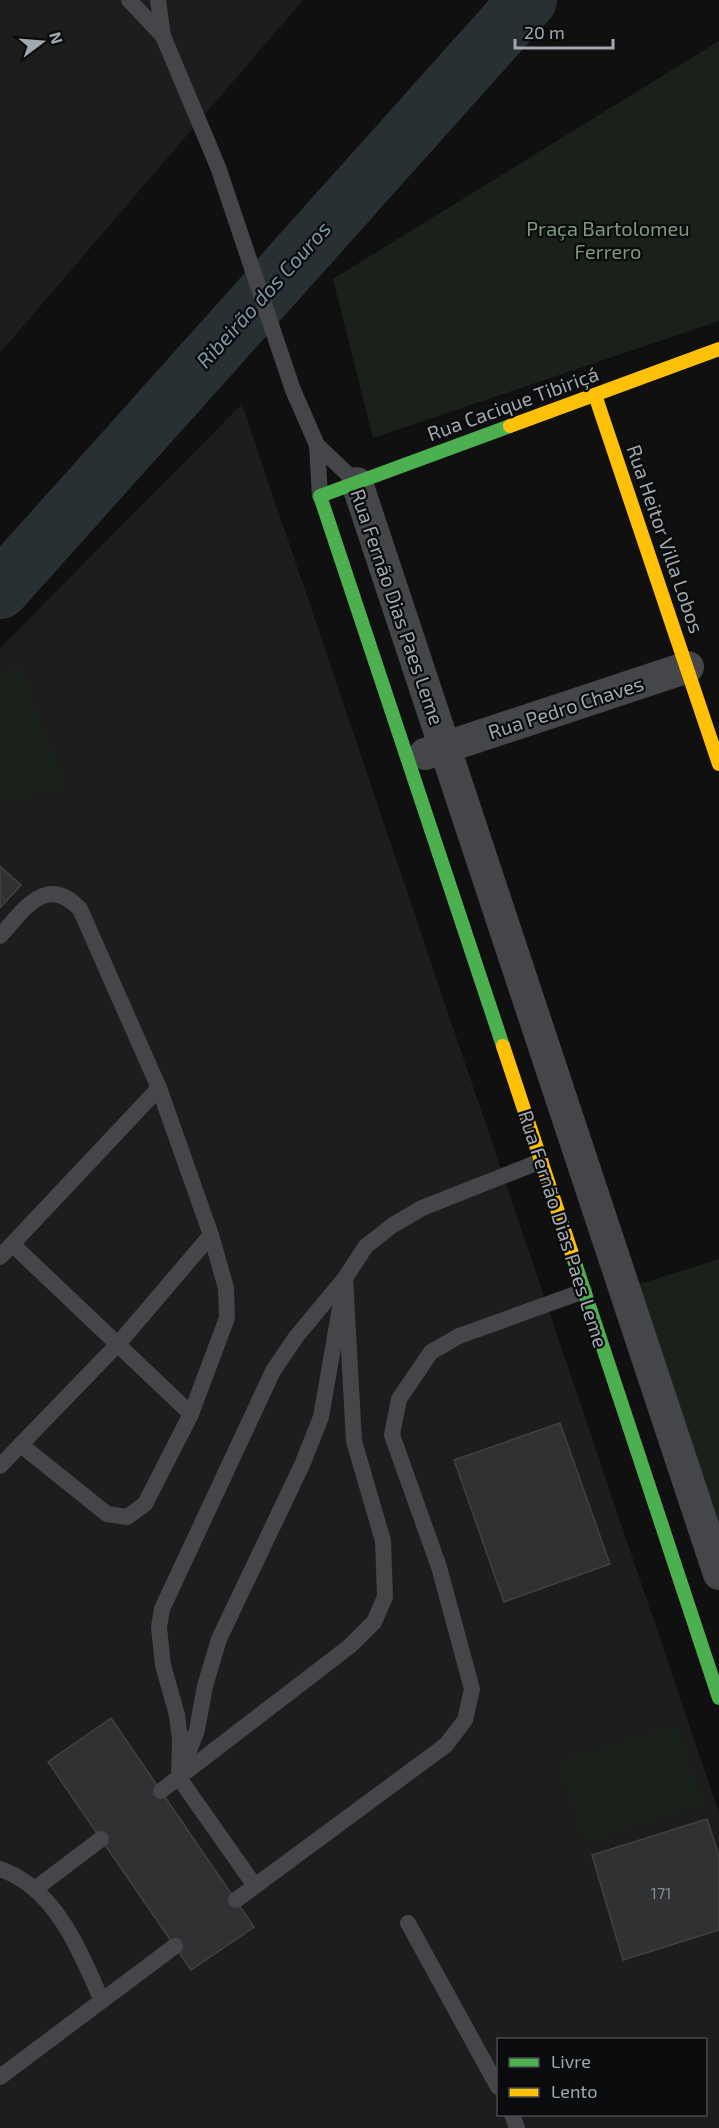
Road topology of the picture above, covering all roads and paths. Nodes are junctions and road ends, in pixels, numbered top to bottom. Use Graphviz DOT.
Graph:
graph roads {
  1 [pos="129,0"];
  2 [pos="158,0"];
  3 [pos="163,36"];
  4 [pos="719,349"];
  5 [pos="595,395"];
  6 [pos="317,446"];
  7 [pos="357,483"];
  8 [pos="320,496"];
  9 [pos="688,667"];
  10 [pos="444,748"];
  11 [pos="408,760"];
  12 [pos="719,764"];
  13 [pos="0,936"];
  14 [pos="159,1088"];
  15 [pos="541,1161"];
  16 [pos="591,1188"];
  17 [pos="554,1200"];
  18 [pos="211,1235"];
  19 [pos="12,1244"];
  20 [pos="0,1257"];
  21 [pos="345,1278"];
  22 [pos="584,1291"];
  23 [pos="118,1344"];
  24 [pos="191,1414"];
  25 [pos="21,1445"];
  26 [pos="0,1466"];
  27 [pos="709,1512"];
  28 [pos="662,1527"];
  29 [pos="719,1574"];
  30 [pos="719,1698"];
  31 [pos="179,1778"];
  32 [pos="161,1791"];
  33 [pos="101,1839"];
  34 [pos="7,1872"];
  35 [pos="0,1884"];
  36 [pos="255,1886"];
  37 [pos="35,1889"];
  38 [pos="236,1900"];
  39 [pos="408,1923"];
  40 [pos="175,1946"];
  41 [pos="102,2001"];
  42 [pos="0,2076"];
  43 [pos="497,2085"];
  1 -- 3 [label="lane"];
  2 -- 3 [label="lane"];
  3 -- 6 [label="lane, Rua Fernão Dias Paes Leme"];
  4 -- 5 [label="street, Rua Cacique Tibiriçá"];
  5 -- 7 [label="street, Rua Cacique Tibiriçá"];
  5 -- 9 [label="street, Rua Heitor Villa Lobos"];
  6 -- 7 [label="lane, Rua Fernão Dias Paes Leme"];
  6 -- 8 [label="lane, Rua Fernão Dias Paes Leme"];
  7 -- 8 [label="street, Rua Cacique Tibiriçá"];
  7 -- 10 [label="street, Rua Fernão Dias Paes Leme"];
  8 -- 11 [label="street, Rua Fernão Dias Paes Leme"];
  9 -- 10 [label="street, Rua Pedro Chaves"];
  9 -- 12 [label="street, Rua Heitor Villa Lobos"];
  10 -- 11 [label="street, Rua Fernão Dias Paes Leme"];
  10 -- 16 [label="street, Rua Fernão Dias Paes Leme"];
  11 -- 15 [label="street, Rua Fernão Dias Paes Leme"];
  13 -- 14 [label="lane"];
  14 -- 18 [label="lane"];
  14 -- 19 [label="lane"];
  15 -- 17 [label="street, Rua Fernão Dias Paes Leme"];
  15 -- 21 [label="lane"];
  16 -- 17 [label="street"];
  16 -- 27 [label="street, Rua Fernão Dias Paes Leme"];
  17 -- 22 [label="street, Rua Fernão Dias Paes Leme"];
  18 -- 23 [label="lane"];
  18 -- 24 [label="lane"];
  19 -- 20 [label="lane"];
  19 -- 23 [label="lane"];
  21 -- 31 [label="lane"];
  21 -- 31 [label="lane"];
  21 -- 31 [label="lane"];
  22 -- 28 [label="street, Rua Fernão Dias Paes Leme"];
  22 -- 36 [label="lane"];
  23 -- 24 [label="lane"];
  23 -- 25 [label="lane"];
  24 -- 25 [label="lane"];
  25 -- 26 [label="lane"];
  27 -- 28 [label="street"];
  27 -- 29 [label="street, Rua Fernão Dias Paes Leme"];
  28 -- 30 [label="street, Rua Fernão Dias Paes Leme"];
  31 -- 32 [label="lane"];
  31 -- 36 [label="lane"];
  33 -- 37 [label="lane"];
  34 -- 35 [label="lane"];
  34 -- 37 [label="lane"];
  36 -- 38 [label="lane"];
  37 -- 41 [label="lane"];
  39 -- 43 [label="lane"];
  40 -- 41 [label="lane"];
  41 -- 42 [label="lane"];
}
